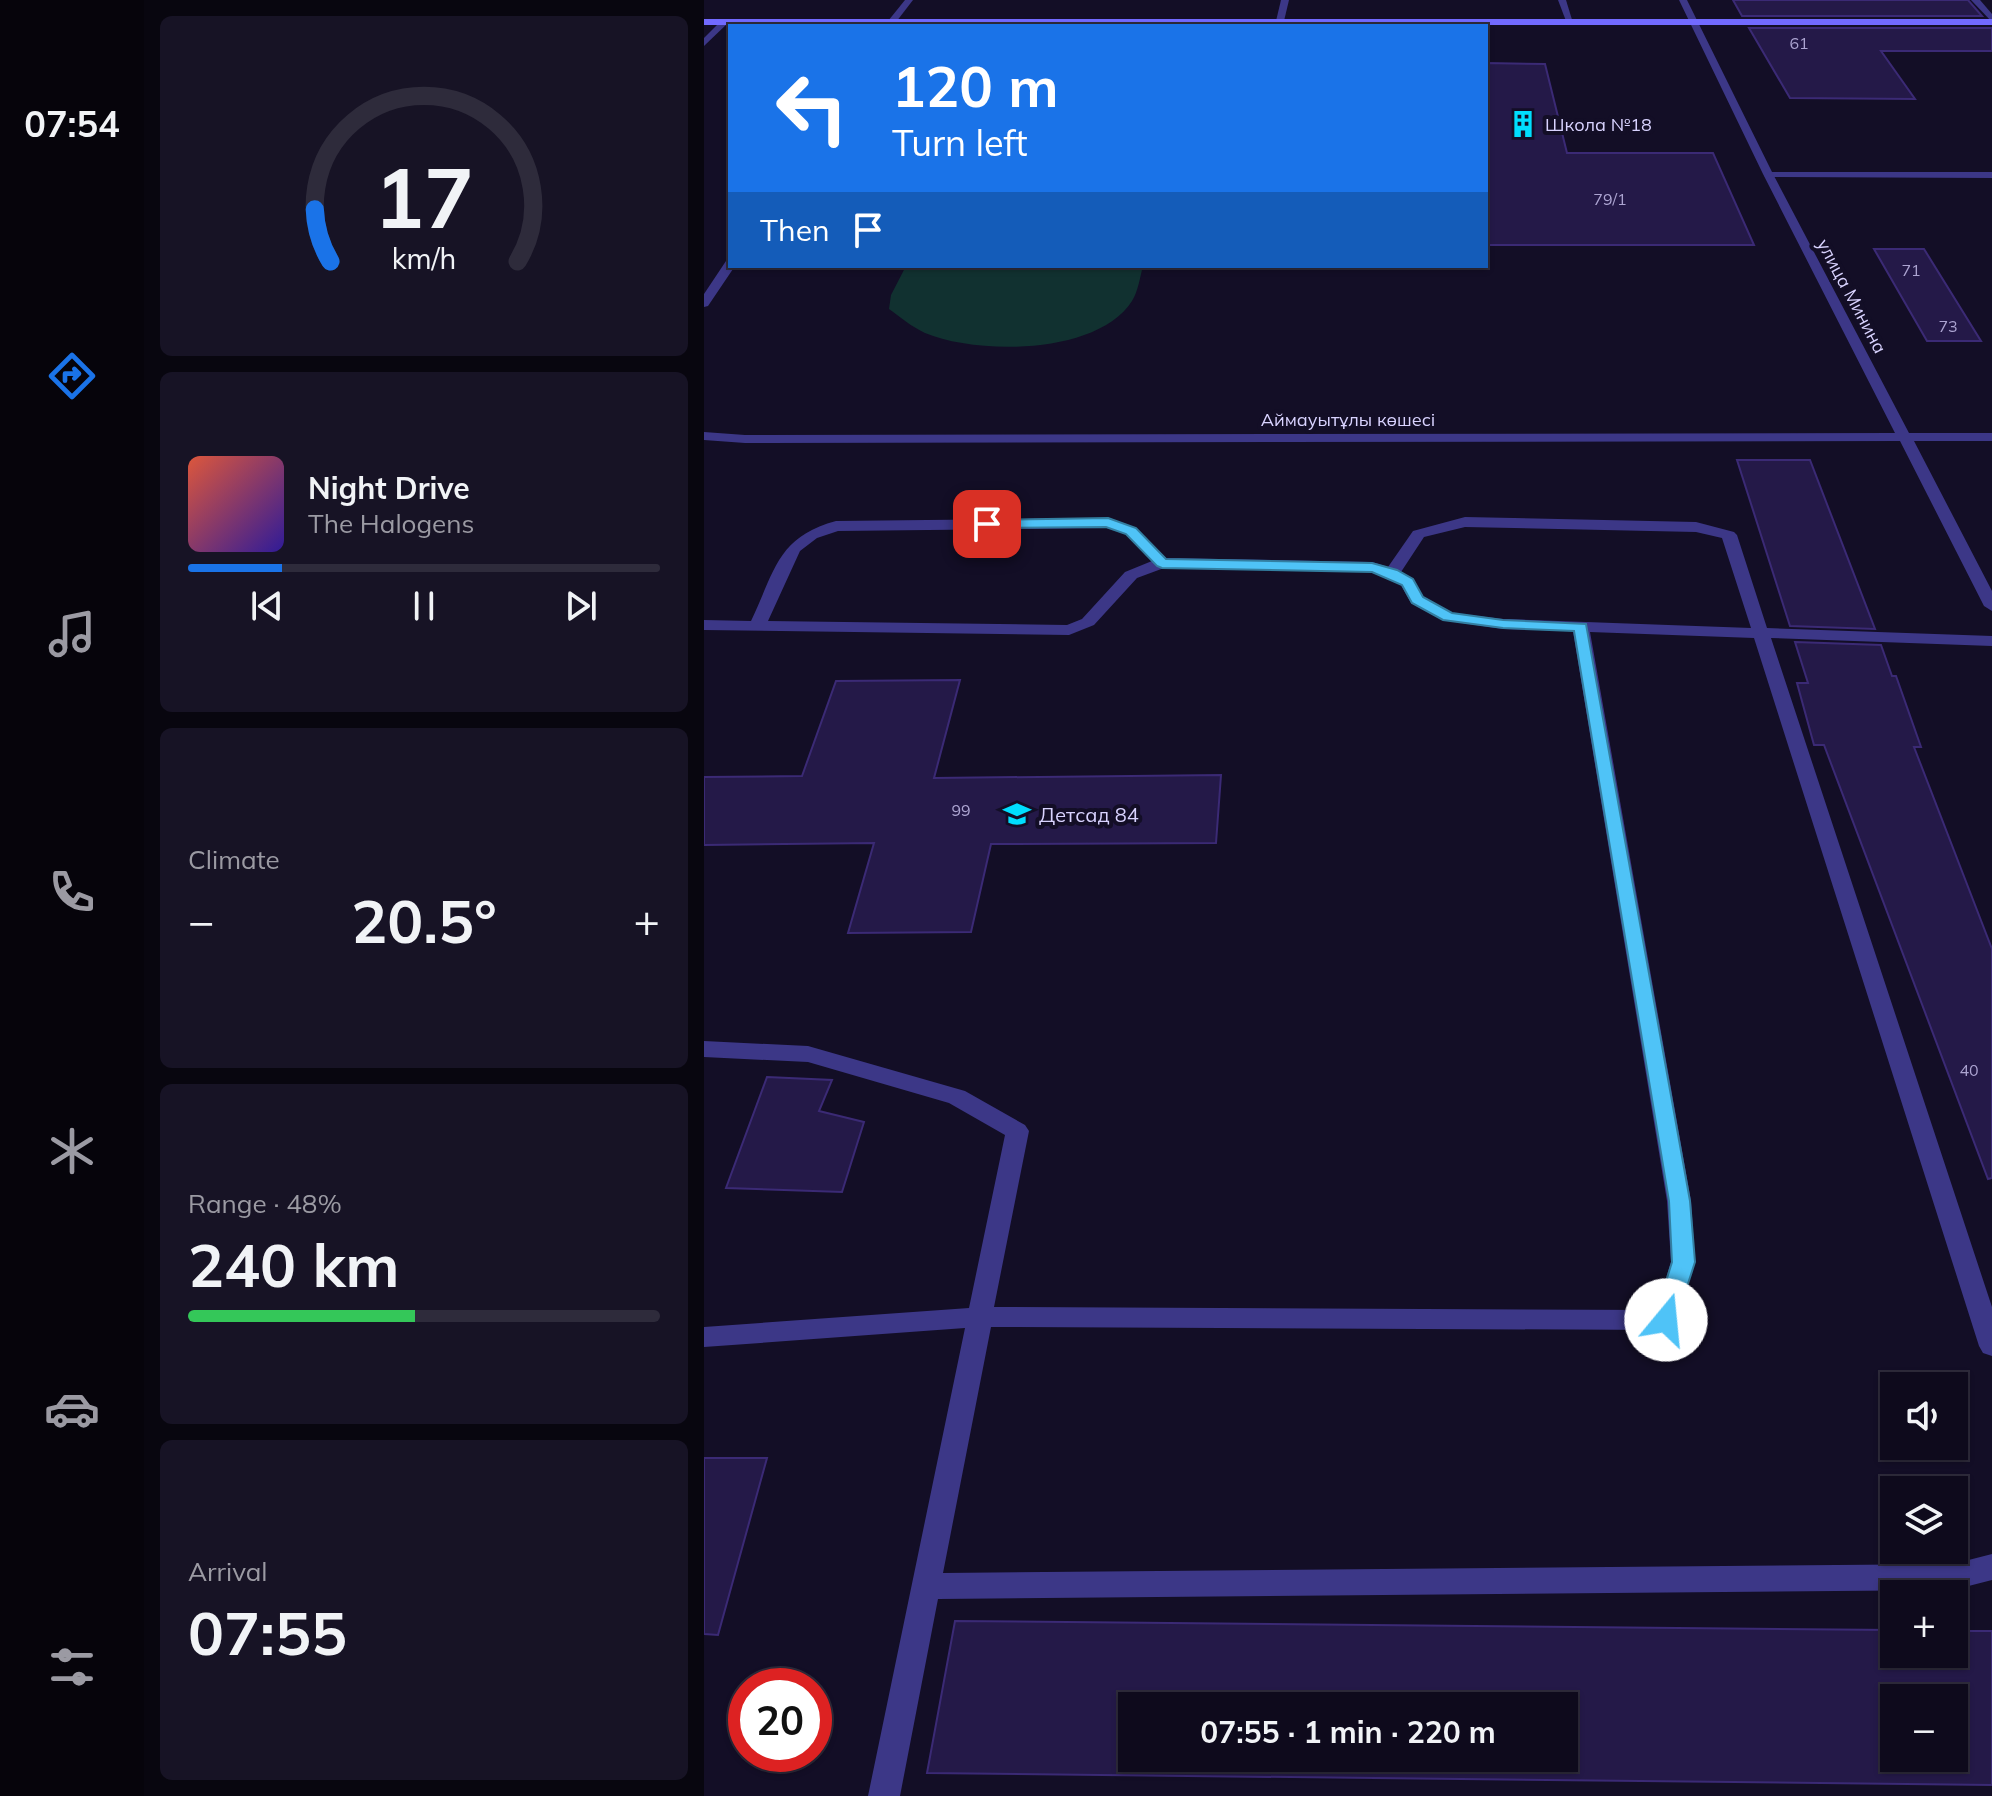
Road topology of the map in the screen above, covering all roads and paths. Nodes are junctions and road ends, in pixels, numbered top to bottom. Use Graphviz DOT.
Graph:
graph roads {
  1 [pos="909,0"];
  2 [pos="1285,0"];
  3 [pos="1562,0"];
  4 [pos="1683,0"];
  5 [pos="1975,0"];
  6 [pos="1693,20"];
  7 [pos="1992,20"];
  8 [pos="1280,21"];
  9 [pos="1570,21"];
  10 [pos="704,22"];
  11 [pos="725,22"];
  12 [pos="889,24"];
  13 [pos="704,43"];
  14 [pos="1768,174"];
  15 [pos="1992,175"];
  16 [pos="728,267"];
  17 [pos="704,303"];
  18 [pos="704,436"];
  19 [pos="1905,436"];
  20 [pos="1992,437"];
  21 [pos="1162,563"];
  22 [pos="1392,573"];
  23 [pos="1992,606"];
  24 [pos="704,625"];
  25 [pos="757,626"];
  26 [pos="1581,627"];
  27 [pos="1761,633"];
  28 [pos="1992,641"];
  29 [pos="704,1049"];
  30 [pos="980,1317"];
  31 [pos="704,1337"];
  32 [pos="1992,1346"];
  33 [pos="1992,1567"];
  34 [pos="926,1586"];
  35 [pos="884,1796"];
  1 -- 12 [label="street"];
  2 -- 8 [label="street"];
  3 -- 9 [label="street"];
  4 -- 6 [label="street, улица Минина"];
  5 -- 7 [label="street"];
  6 -- 7 [label="street"];
  6 -- 9 [label="street"];
  6 -- 14 [label="street, улица Минина"];
  8 -- 9 [label="street"];
  8 -- 12 [label="street"];
  10 -- 11 [label="street"];
  11 -- 12 [label="street"];
  11 -- 13 [label="street"];
  14 -- 15 [label="street"];
  14 -- 19 [label="street, улица Минина"];
  16 -- 17 [label="street"];
  18 -- 19 [label="street, Аймауытұлы көшесі"];
  19 -- 20 [label="street, Аймауытұлы көшесі"];
  19 -- 23 [label="street, улица Минина"];
  21 -- 22 [label="street"];
  21 -- 25 [label="street"];
  21 -- 25 [label="street"];
  22 -- 26 [label="street"];
  22 -- 27 [label="street"];
  24 -- 25 [label="street"];
  26 -- 27 [label="street"];
  26 -- 30 [label="street"];
  27 -- 28 [label="street"];
  27 -- 32 [label="street"];
  29 -- 30 [label="street"];
  30 -- 31 [label="street"];
  30 -- 34 [label="street"];
  33 -- 34 [label="street"];
  34 -- 35 [label="street"];
}
